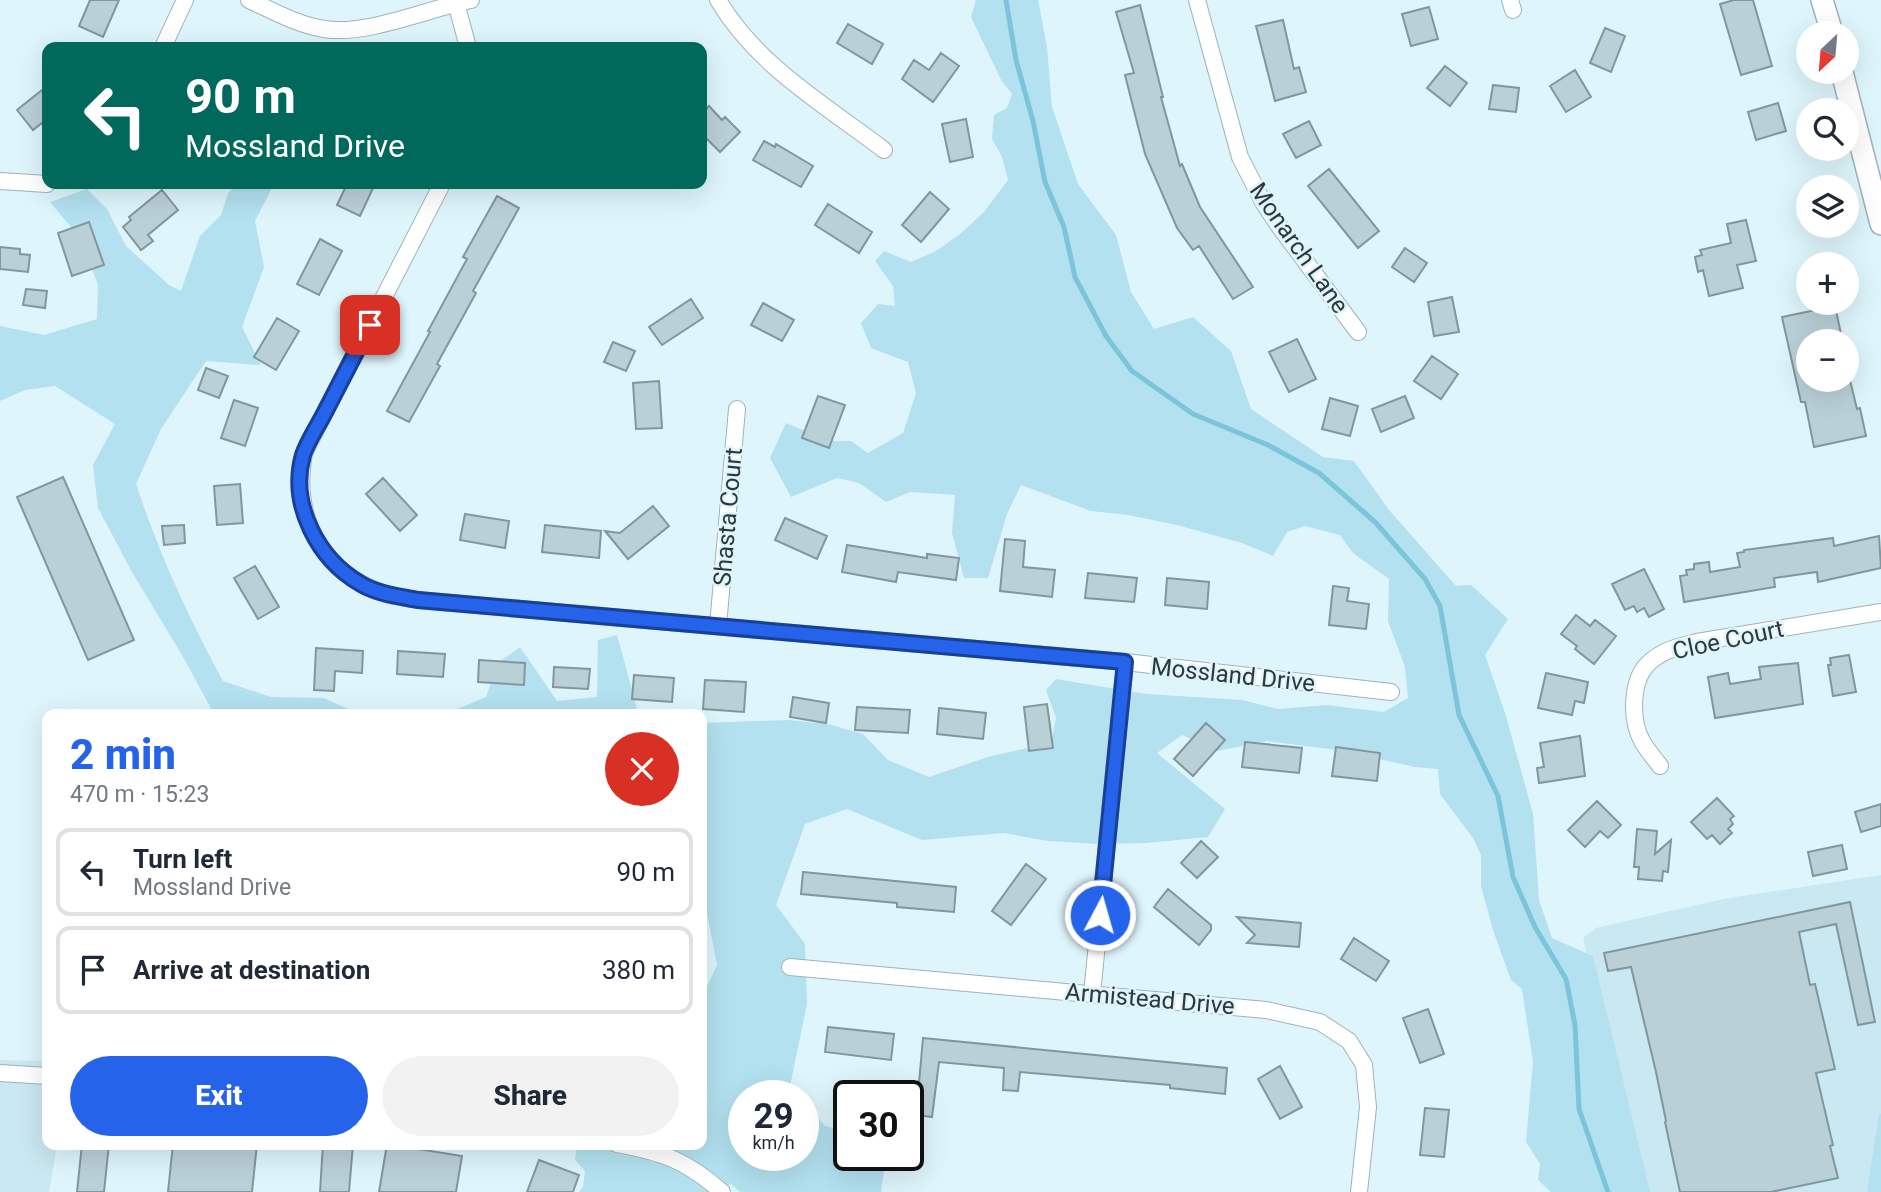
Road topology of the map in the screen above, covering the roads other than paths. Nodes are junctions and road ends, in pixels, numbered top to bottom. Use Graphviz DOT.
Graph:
graph roads {
  1 [pos="185,0"];
  2 [pos="249,0"];
  3 [pos="718,0"];
  4 [pos="1197,0"];
  5 [pos="1822,0"];
  6 [pos="463,1"];
  7 [pos="1828,21"];
  8 [pos="165,42"];
  9 [pos="467,42"];
  10 [pos="1845,84"];
  11 [pos="884,150"];
  12 [pos="0,181"];
  13 [pos="42,184"];
  14 [pos="439,189"];
  15 [pos="1881,224"];
  16 [pos="1358,332"];
  17 [pos="737,408"];
  18 [pos="1881,612"];
  19 [pos="718,626"];
  20 [pos="1125,662"];
  21 [pos="1391,692"];
  22 [pos="1660,766"];
  23 [pos="790,967"];
  24 [pos="1092,994"];
  25 [pos="0,1073"];
  26 [pos="42,1076"];
  27 [pos="655,1150"];
  28 [pos="722,1192"];
  29 [pos="1359,1192"];
  1 -- 8 [label="street"];
  2 -- 6 [label="street"];
  3 -- 11 [label="street"];
  4 -- 16 [label="street, Monarch Lane"];
  5 -- 7 [label="main road"];
  6 -- 9 [label="street"];
  10 -- 15 [label="main road"];
  12 -- 13 [label="street"];
  14 -- 19 [label="street, Mossland Drive"];
  17 -- 19 [label="street, Shasta Court"];
  18 -- 22 [label="street, Cloe Court"];
  19 -- 20 [label="street, Mossland Drive"];
  20 -- 21 [label="street, Mossland Drive"];
  20 -- 24 [label="street"];
  23 -- 24 [label="street, Armistead Drive"];
  24 -- 29 [label="street, Armistead Drive"];
  25 -- 26 [label="street"];
  27 -- 28 [label="street"];
}
